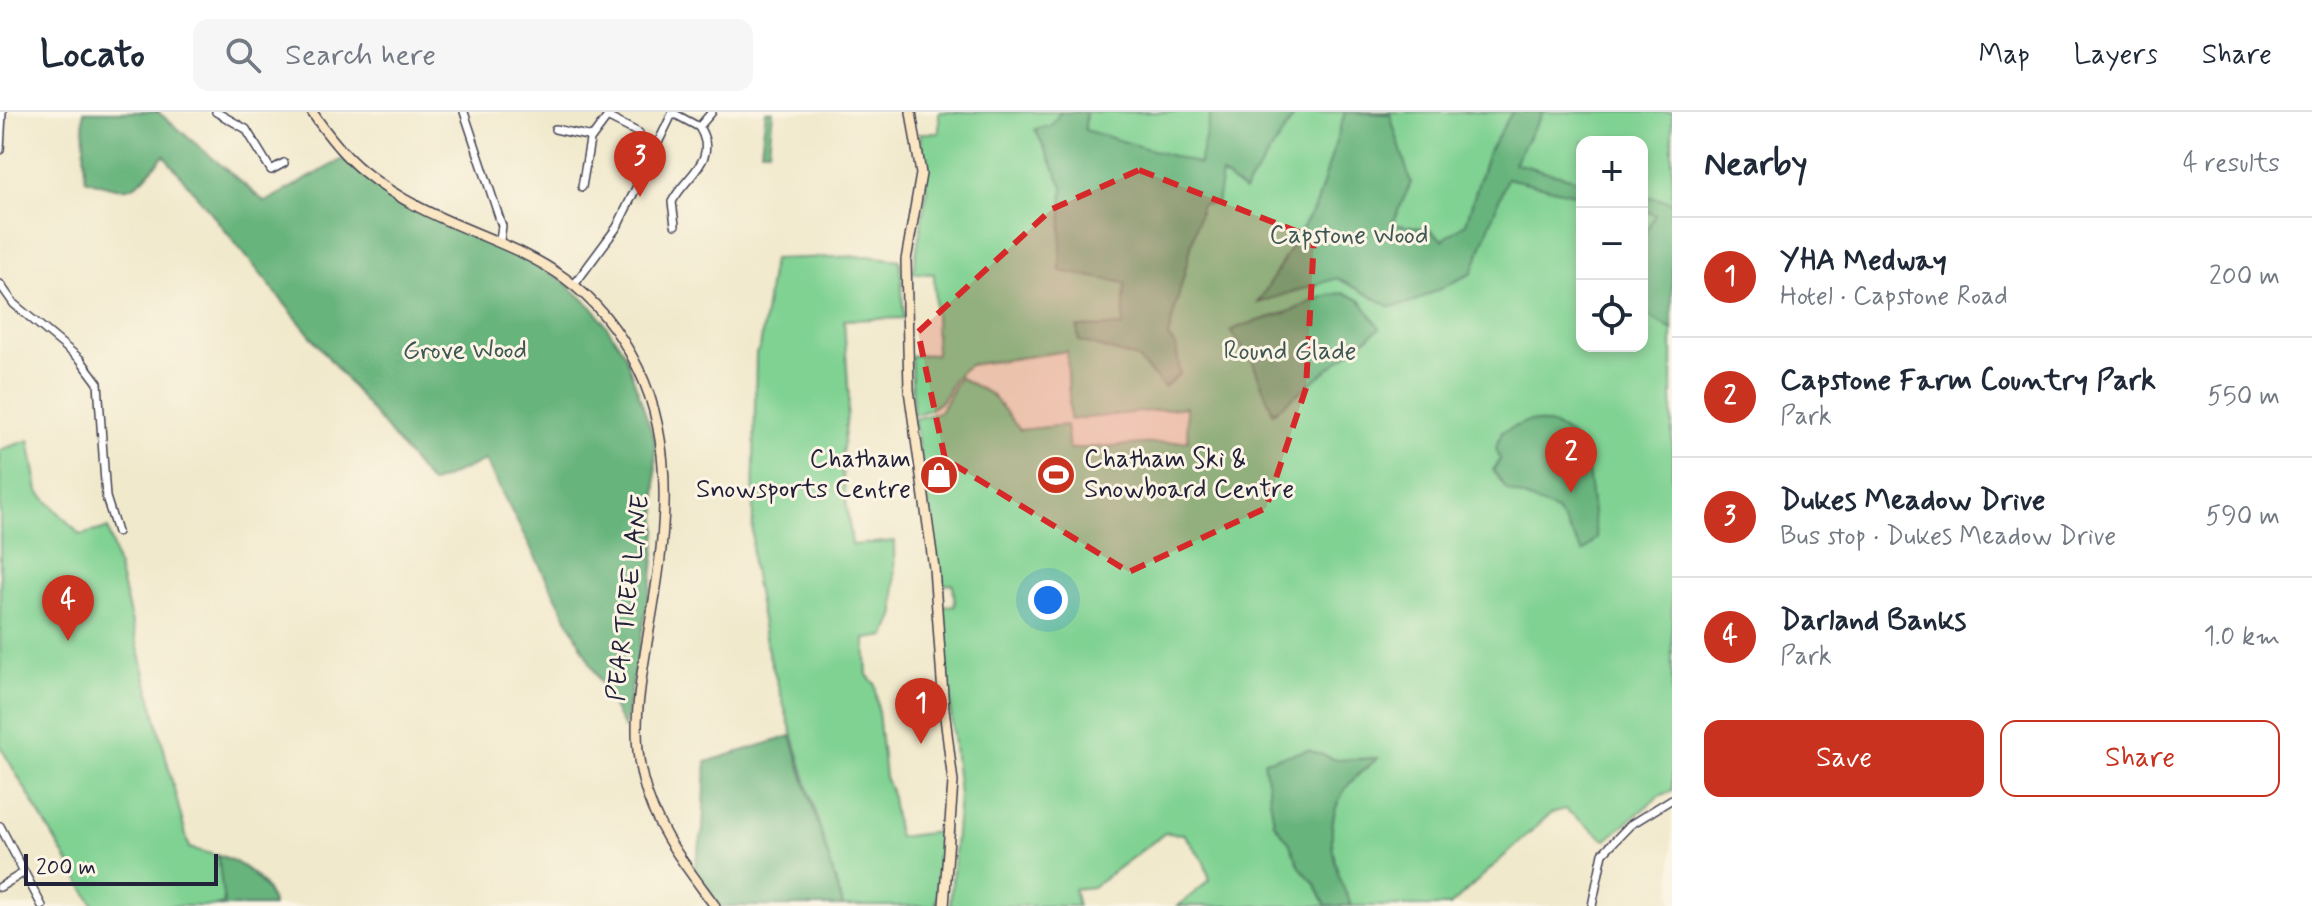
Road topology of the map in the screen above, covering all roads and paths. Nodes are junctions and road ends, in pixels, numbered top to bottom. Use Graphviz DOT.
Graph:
graph roads {
  1 [pos="2,112"];
  2 [pos="312,112"];
  3 [pos="464,112"];
  4 [pos="673,112"];
  5 [pos="712,112"];
  6 [pos="911,112"];
  7 [pos="221,113"];
  8 [pos="610,115"];
  9 [pos="699,127"];
  10 [pos="555,129"];
  11 [pos="639,133"];
  12 [pos="592,137"];
  13 [pos="0,150"];
  14 [pos="284,163"];
  15 [pos="582,187"];
  16 [pos="675,225"];
  17 [pos="500,240"];
  18 [pos="0,284"];
  19 [pos="574,285"];
  20 [pos="117,532"];
  21 [pos="1672,799"];
  22 [pos="0,826"];
  23 [pos="23,873"];
  24 [pos="0,887"];
  25 [pos="42,906"];
  26 [pos="715,906"];
  27 [pos="944,906"];
  28 [pos="1592,906"];
  1 -- 13 [label="street"];
  2 -- 17 [label="street, PEAR TREE LANE"];
  3 -- 17 [label="street"];
  4 -- 9 [label="street"];
  4 -- 19 [label="street"];
  5 -- 9 [label="street"];
  6 -- 27 [label="street"];
  7 -- 14 [label="street"];
  8 -- 11 [label="street"];
  8 -- 12 [label="street"];
  9 -- 16 [label="street"];
  10 -- 12 [label="street"];
  12 -- 15 [label="street"];
  17 -- 19 [label="street, PEAR TREE LANE"];
  18 -- 20 [label="street"];
  19 -- 26 [label="street, PEAR TREE LANE"];
  21 -- 28 [label="street"];
  22 -- 23 [label="street"];
  23 -- 24 [label="street"];
  23 -- 25 [label="street"];
}
